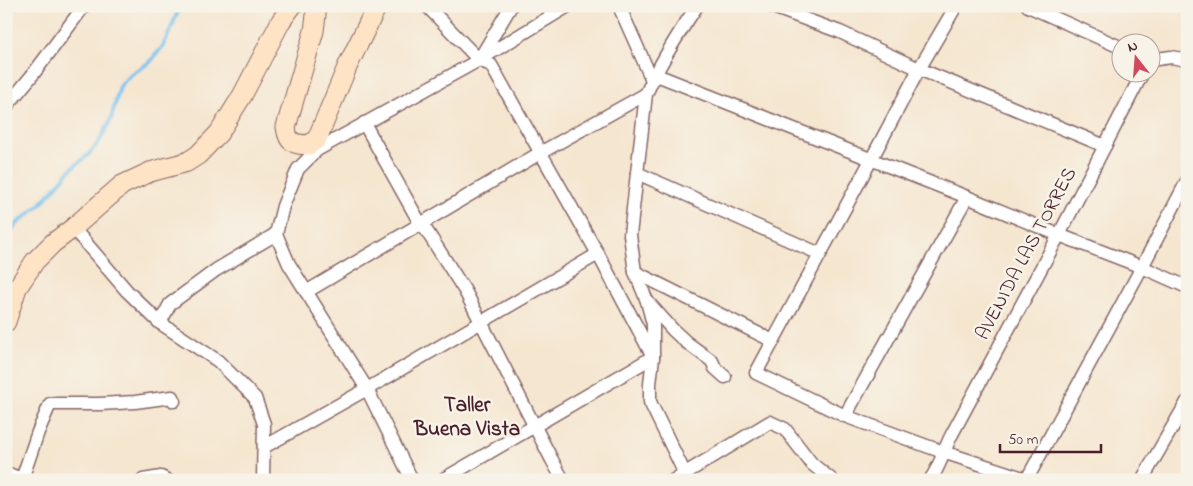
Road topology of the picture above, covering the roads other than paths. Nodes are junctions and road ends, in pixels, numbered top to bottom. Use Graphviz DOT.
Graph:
graph roads {
  1 [pos="84,6"];
  2 [pos="292,6"];
  3 [pos="315,6"];
  4 [pos="377,6"];
  5 [pos="427,6"];
  6 [pos="511,6"];
  7 [pos="568,6"];
  8 [pos="619,6"];
  9 [pos="697,6"];
  10 [pos="770,6"];
  11 [pos="956,6"];
  12 [pos="1028,6"];
  13 [pos="1110,43"];
  14 [pos="1160,59"];
  15 [pos="479,60"];
  16 [pos="1187,60"];
  17 [pos="919,68"];
  18 [pos="653,77"];
  19 [pos="1138,82"];
  20 [pos="646,94"];
  21 [pos="6,107"];
  22 [pos="364,123"];
  23 [pos="1105,146"];
  24 [pos="308,152"];
  25 [pos="540,153"];
  26 [pos="872,160"];
  27 [pos="637,173"];
  28 [pos="1187,181"];
  29 [pos="967,197"];
  30 [pos="421,224"];
  31 [pos="74,228"];
  32 [pos="276,234"];
  33 [pos="1059,235"];
  34 [pos="598,254"];
  35 [pos="820,254"];
  36 [pos="1142,267"];
  37 [pos="635,272"];
  38 [pos="1187,287"];
  39 [pos="306,292"];
  40 [pos="647,301"];
  41 [pos="6,322"];
  42 [pos="481,322"];
  43 [pos="160,323"];
  44 [pos="773,341"];
  45 [pos="653,357"];
  46 [pos="725,377"];
  47 [pos="367,389"];
  48 [pos="174,401"];
  49 [pos="1186,403"];
  50 [pos="845,416"];
  51 [pos="535,426"];
  52 [pos="264,447"];
  53 [pos="943,452"];
  54 [pos="6,473"];
  55 [pos="682,478"];
  56 [pos="22,479"];
  57 [pos="1028,479"];
  58 [pos="143,480"];
  59 [pos="167,480"];
  60 [pos="263,480"];
  61 [pos="412,480"];
  62 [pos="442,480"];
  63 [pos="563,480"];
  64 [pos="832,480"];
  65 [pos="930,480"];
  66 [pos="1142,480"];
  1 -- 21 [label="street"];
  2 -- 31 [label="street"];
  3 -- 24 [label="street"];
  4 -- 24 [label="street"];
  5 -- 15 [label="street"];
  6 -- 15 [label="street"];
  7 -- 15 [label="street"];
  8 -- 18 [label="street"];
  9 -- 18 [label="street"];
  10 -- 17 [label="street"];
  11 -- 17 [label="street"];
  12 -- 13 [label="street"];
  14 -- 16 [label="street"];
  15 -- 22 [label="street"];
  15 -- 25 [label="street"];
  17 -- 23 [label="street"];
  17 -- 26 [label="street"];
  18 -- 20 [label="street"];
  18 -- 26 [label="street"];
  19 -- 23 [label="street, AVENIDA LAS TORRES"];
  20 -- 25 [label="street"];
  20 -- 27 [label="street"];
  22 -- 24 [label="street"];
  22 -- 30 [label="street"];
  23 -- 33 [label="street, AVENIDA LAS TORRES"];
  24 -- 32 [label="street"];
  25 -- 30 [label="street"];
  25 -- 34 [label="street"];
  26 -- 29 [label="street"];
  26 -- 35 [label="street"];
  27 -- 35 [label="street"];
  27 -- 37 [label="street"];
  28 -- 36 [label="street"];
  29 -- 33 [label="street"];
  29 -- 50 [label="street"];
  30 -- 39 [label="street"];
  30 -- 42 [label="street"];
  31 -- 41 [label="street"];
  31 -- 43 [label="street"];
  32 -- 39 [label="street"];
  32 -- 43 [label="street"];
  33 -- 36 [label="street"];
  33 -- 53 [label="street, AVENIDA LAS TORRES"];
  34 -- 42 [label="street"];
  34 -- 45 [label="street"];
  35 -- 44 [label="street"];
  36 -- 38 [label="street"];
  36 -- 57 [label="street"];
  37 -- 40 [label="street"];
  37 -- 44 [label="street"];
  39 -- 47 [label="street"];
  40 -- 45 [label="street"];
  40 -- 46 [label="street"];
  42 -- 47 [label="street"];
  42 -- 51 [label="street"];
  43 -- 52 [label="street"];
  44 -- 50 [label="street"];
  45 -- 51 [label="street"];
  45 -- 55 [label="street"];
  47 -- 52 [label="street"];
  47 -- 61 [label="street"];
  48 -- 56 [label="street"];
  49 -- 66 [label="street"];
  50 -- 53 [label="street"];
  51 -- 62 [label="street"];
  51 -- 63 [label="street"];
  52 -- 60 [label="street"];
  53 -- 57 [label="street"];
  53 -- 65 [label="street, AVENIDA LAS TORRES"];
  54 -- 56 [label="street"];
  55 -- 64 [label="street"];
  58 -- 59 [label="street"];
}
